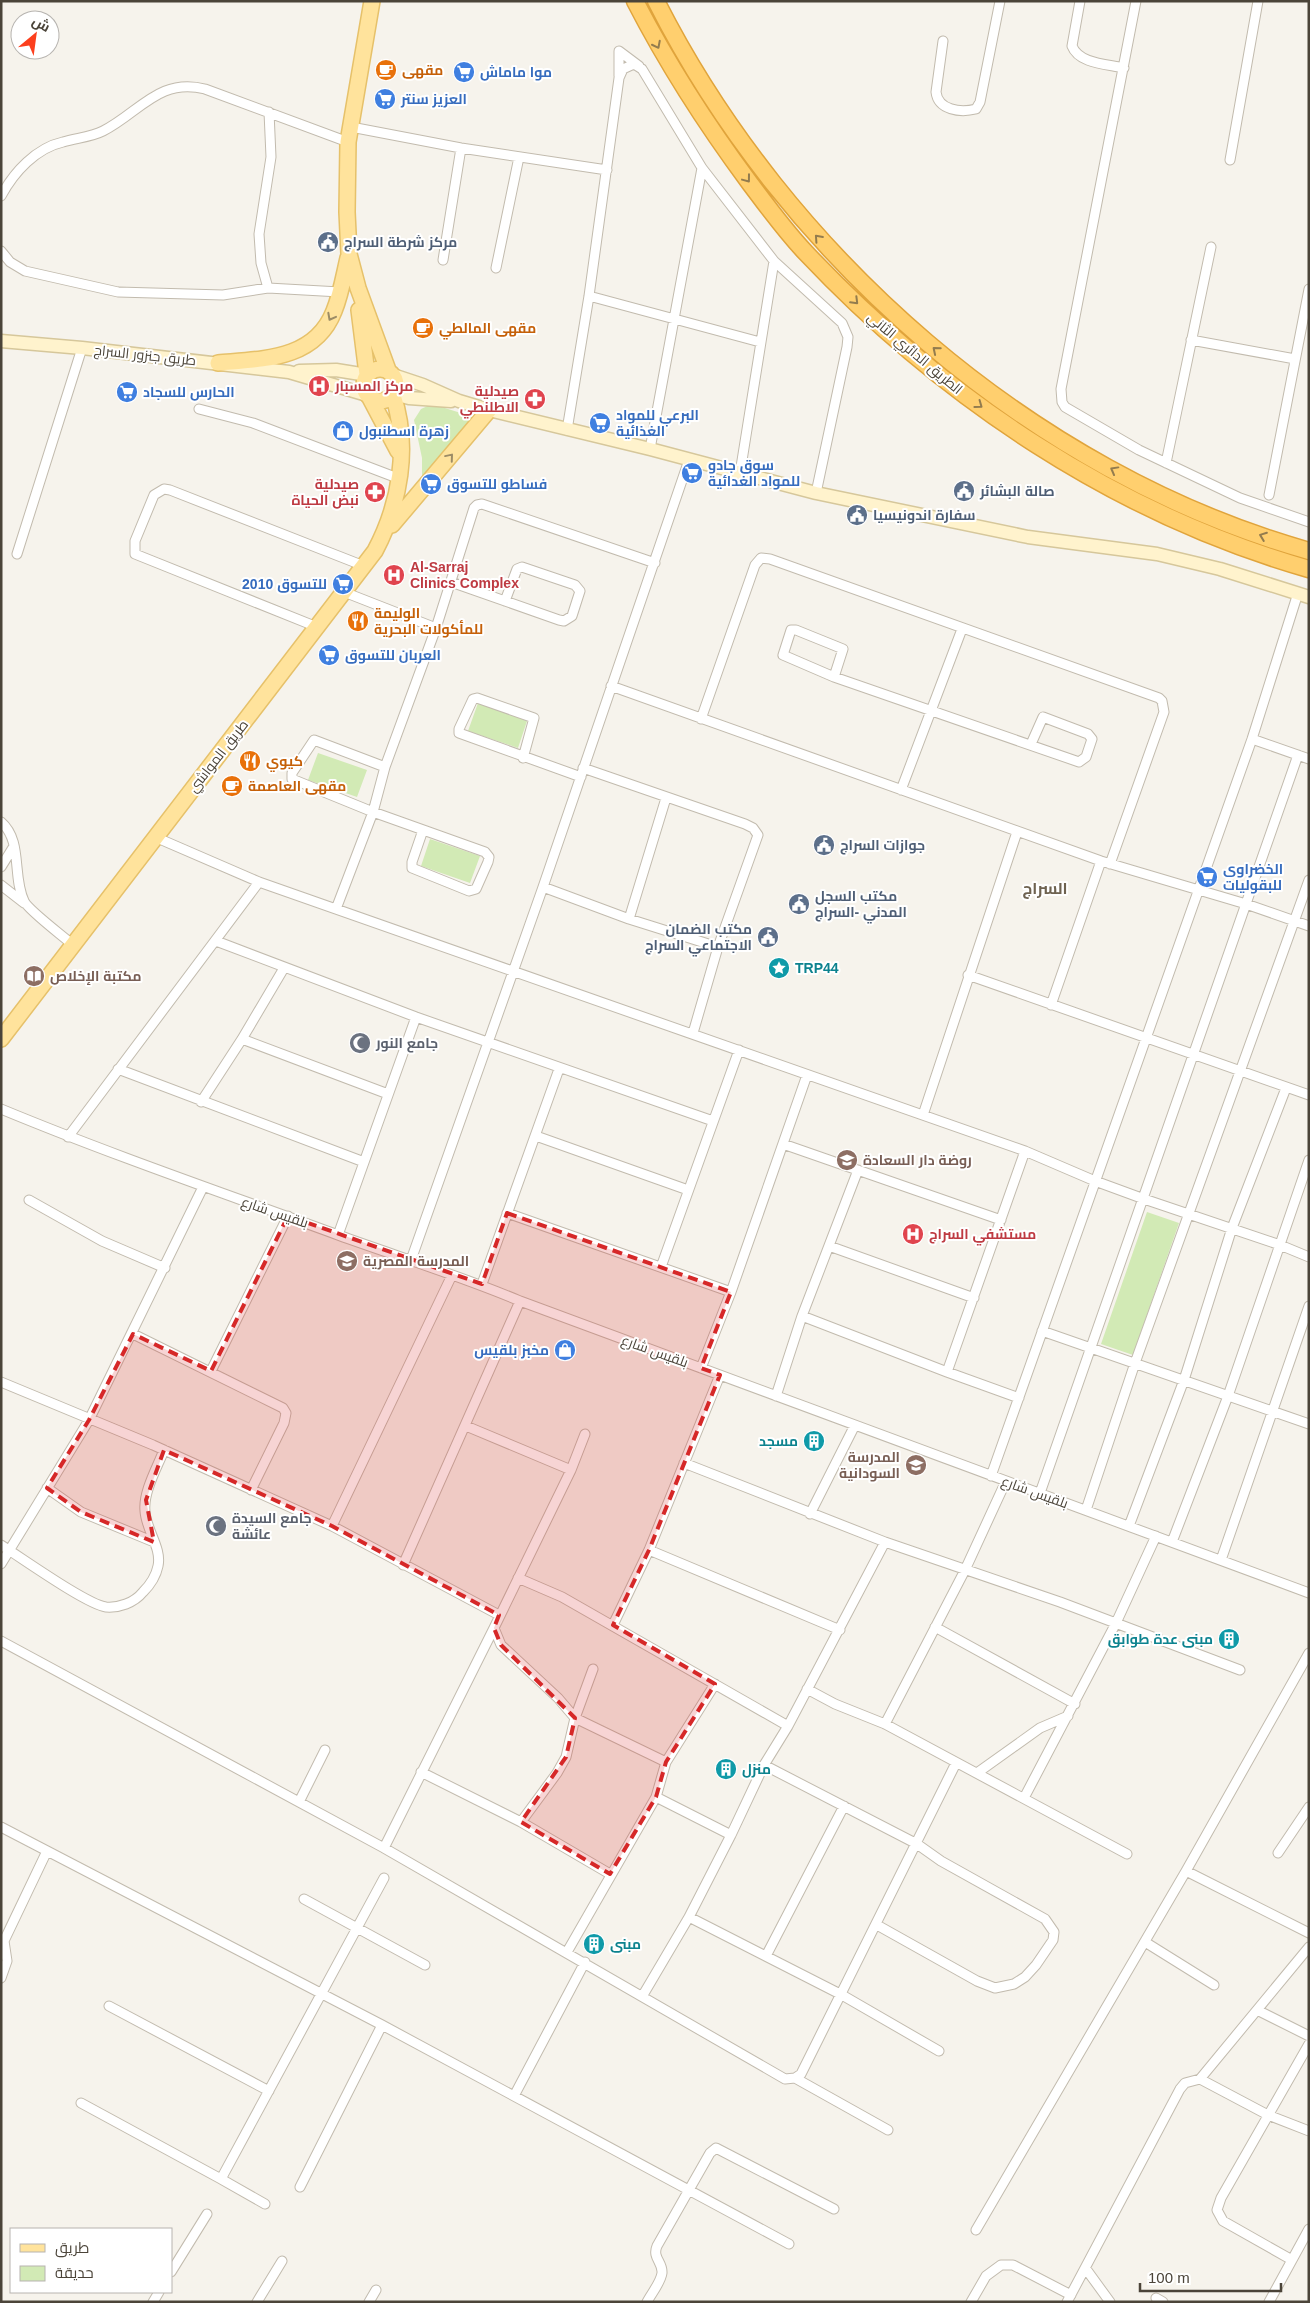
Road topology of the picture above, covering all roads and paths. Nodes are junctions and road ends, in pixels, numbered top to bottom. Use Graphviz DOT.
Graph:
graph roads {
  1 [pos="372,1"];
  2 [pos="635,1"];
  3 [pos="656,1"];
  4 [pos="1000,1"];
  5 [pos="1080,1"];
  6 [pos="1136,1"];
  7 [pos="1258,1"];
  8 [pos="943,41"];
  9 [pos="1124,68"];
  10 [pos="642,69"];
  11 [pos="619,78"];
  12 [pos="269,112"];
  13 [pos="350,127"];
  14 [pos="348,142"];
  15 [pos="461,148"];
  16 [pos="519,157"];
  17 [pos="1230,160"];
  18 [pos="702,168"];
  19 [pos="607,170"];
  20 [pos="1,196"];
  21 [pos="1211,247"];
  22 [pos="1,251"];
  23 [pos="349,254"];
  24 [pos="443,260"];
  25 [pos="774,260"];
  26 [pos="496,268"];
  27 [pos="268,288"];
  28 [pos="358,288"];
  29 [pos="1309,289"];
  30 [pos="340,292"];
  31 [pos="589,296"];
  32 [pos="673,317"];
  33 [pos="1192,340"];
  34 [pos="1,341"];
  35 [pos="760,342"];
  36 [pos="82,348"];
  37 [pos="1295,359"];
  38 [pos="218,363"];
  39 [pos="289,372"];
  40 [pos="390,372"];
  41 [pos="367,374"];
  42 [pos="393,394"];
  43 [pos="368,397"];
  44 [pos="459,401"];
  45 [pos="199,409"];
  46 [pos="489,410"];
  47 [pos="567,430"];
  48 [pos="650,448"];
  49 [pos="400,458"];
  50 [pos="690,460"];
  51 [pos="1166,463"];
  52 [pos="740,473"];
  53 [pos="400,479"];
  54 [pos="816,492"];
  55 [pos="1269,495"];
  56 [pos="1309,522"];
  57 [pos="384,534"];
  58 [pos="1309,551"];
  59 [pos="16,554"];
  60 [pos="655,563"];
  61 [pos="364,566"];
  62 [pos="1309,569"];
  63 [pos="451,582"];
  64 [pos="344,592"];
  65 [pos="1303,595"];
  66 [pos="505,601"];
  67 [pos="317,627"];
  68 [pos="436,628"];
  69 [pos="962,629"];
  70 [pos="834,677"];
  71 [pos="611,686"];
  72 [pos="930,711"];
  73 [pos="701,719"];
  74 [pos="1252,739"];
  75 [pos="1032,744"];
  76 [pos="1298,755"];
  77 [pos="523,758"];
  78 [pos="1309,759"];
  79 [pos="385,767"];
  80 [pos="582,773"];
  81 [pos="901,790"];
  82 [pos="666,798"];
  83 [pos="373,812"];
  84 [pos="1,822"];
  85 [pos="423,830"];
  86 [pos="1017,832"];
  87 [pos="155,837"];
  88 [pos="14,845"];
  89 [pos="1101,861"];
  90 [pos="1110,864"];
  91 [pos="1,867"];
  92 [pos="1309,880"];
  93 [pos="260,882"];
  94 [pos="1,885"];
  95 [pos="543,887"];
  96 [pos="1198,892"];
  97 [pos="24,903"];
  98 [pos="1246,904"];
  99 [pos="336,909"];
  100 [pos="629,919"];
  101 [pos="1295,922"];
  102 [pos="1309,926"];
  103 [pos="216,941"];
  104 [pos="73,945"];
  105 [pos="718,947"];
  106 [pos="284,968"];
  107 [pos="513,970"];
  108 [pos="968,975"];
  109 [pos="1051,1005"];
  110 [pos="416,1017"];
  111 [pos="693,1033"];
  112 [pos="1,1039"];
  113 [pos="242,1039"];
  114 [pos="1146,1039"];
  115 [pos="488,1041"];
  116 [pos="739,1050"];
  117 [pos="1193,1056"];
  118 [pos="118,1069"];
  119 [pos="559,1069"];
  120 [pos="1239,1072"];
  121 [pos="808,1075"];
  122 [pos="1286,1088"];
  123 [pos="388,1094"];
  124 [pos="1309,1095"];
  125 [pos="201,1102"];
  126 [pos="1,1109"];
  127 [pos="923,1115"];
  128 [pos="713,1121"];
  129 [pos="536,1136"];
  130 [pos="68,1137"];
  131 [pos="783,1144"];
  132 [pos="1025,1151"];
  133 [pos="1309,1160"];
  134 [pos="364,1162"];
  135 [pos="858,1170"];
  136 [pos="1096,1181"];
  137 [pos="203,1187"];
  138 [pos="688,1190"];
  139 [pos="1144,1199"];
  140 [pos="29,1200"];
  141 [pos="507,1214"];
  142 [pos="1189,1214"];
  143 [pos="288,1216"];
  144 [pos="1001,1220"];
  145 [pos="1232,1228"];
  146 [pos="338,1235"];
  147 [pos="1280,1245"];
  148 [pos="829,1246"];
  149 [pos="1309,1257"];
  150 [pos="411,1260"];
  151 [pos="661,1267"];
  152 [pos="165,1268"];
  153 [pos="452,1275"];
  154 [pos="482,1284"];
  155 [pos="732,1292"];
  156 [pos="974,1298"];
  157 [pos="520,1301"];
  158 [pos="1309,1306"];
  159 [pos="802,1316"];
  160 [pos="1042,1331"];
  161 [pos="133,1334"];
  162 [pos="1091,1348"];
  163 [pos="1135,1363"];
  164 [pos="702,1368"];
  165 [pos="211,1371"];
  166 [pos="948,1372"];
  167 [pos="720,1375"];
  168 [pos="1184,1380"];
  169 [pos="1,1382"];
  170 [pos="776,1396"];
  171 [pos="1228,1396"];
  172 [pos="1019,1398"];
  173 [pos="1273,1411"];
  174 [pos="90,1420"];
  175 [pos="1309,1424"];
  176 [pos="855,1425"];
  177 [pos="466,1426"];
  178 [pos="585,1434"];
  179 [pos="164,1450"];
  180 [pos="684,1463"];
  181 [pos="571,1470"];
  182 [pos="991,1476"];
  183 [pos="1006,1481"];
  184 [pos="47,1488"];
  185 [pos="252,1490"];
  186 [pos="1040,1493"];
  187 [pos="1086,1510"];
  188 [pos="810,1514"];
  189 [pos="332,1526"];
  190 [pos="1129,1526"];
  191 [pos="1156,1536"];
  192 [pos="154,1542"];
  193 [pos="886,1542"];
  194 [pos="1172,1542"];
  195 [pos="5,1547"];
  196 [pos="649,1550"];
  197 [pos="1221,1560"];
  198 [pos="1,1564"];
  199 [pos="403,1565"];
  200 [pos="965,1570"];
  201 [pos="518,1578"];
  202 [pos="1309,1593"];
  203 [pos="500,1614"];
  204 [pos="1116,1623"];
  205 [pos="613,1625"];
  206 [pos="935,1627"];
  207 [pos="494,1628"];
  208 [pos="840,1630"];
  209 [pos="1,1641"];
  210 [pos="1309,1653"];
  211 [pos="593,1669"];
  212 [pos="1240,1670"];
  213 [pos="715,1684"];
  214 [pos="807,1689"];
  215 [pos="1075,1704"];
  216 [pos="1068,1716"];
  217 [pos="575,1718"];
  218 [pos="886,1724"];
  219 [pos="788,1726"];
  220 [pos="325,1750"];
  221 [pos="666,1762"];
  222 [pos="956,1763"];
  223 [pos="764,1765"];
  224 [pos="422,1772"];
  225 [pos="978,1773"];
  226 [pos="656,1797"];
  227 [pos="1024,1798"];
  228 [pos="298,1802"];
  229 [pos="844,1806"];
  230 [pos="1309,1807"];
  231 [pos="521,1822"];
  232 [pos="1,1826"];
  233 [pos="731,1835"];
  234 [pos="917,1844"];
  235 [pos="384,1848"];
  236 [pos="47,1851"];
  237 [pos="1278,1853"];
  238 [pos="1127,1854"];
  239 [pos="1186,1871"];
  240 [pos="610,1874"];
  241 [pos="384,1878"];
  242 [pos="304,1899"];
  243 [pos="689,1916"];
  244 [pos="877,1925"];
  245 [pos="357,1927"];
  246 [pos="1309,1933"];
  247 [pos="1144,1942"];
  248 [pos="1309,1947"];
  249 [pos="567,1952"];
  250 [pos="766,1956"];
  251 [pos="586,1962"];
  252 [pos="425,1965"];
  253 [pos="1,1978"];
  254 [pos="1214,1985"];
  255 [pos="322,1994"];
  256 [pos="644,1995"];
  257 [pos="842,1995"];
  258 [pos="109,2006"];
  259 [pos="1257,2010"];
  260 [pos="382,2025"];
  261 [pos="1309,2036"];
  262 [pos="1309,2044"];
  263 [pos="939,2051"];
  264 [pos="795,2078"];
  265 [pos="1200,2080"];
  266 [pos="268,2091"];
  267 [pos="514,2096"];
  268 [pos="81,2103"];
  269 [pos="1268,2115"];
  270 [pos="888,2130"];
  271 [pos="1309,2131"];
  272 [pos="220,2180"];
  273 [pos="300,2187"];
  274 [pos="690,2189"];
  275 [pos="265,2204"];
  276 [pos="834,2209"];
  277 [pos="207,2214"];
  278 [pos="976,2230"];
  279 [pos="1309,2230"];
  280 [pos="789,2244"];
  281 [pos="1292,2260"];
  282 [pos="282,2261"];
  283 [pos="1086,2269"];
  284 [pos="172,2270"];
  285 [pos="376,2290"];
  286 [pos="1069,2299"];
  287 [pos="257,2302"];
  288 [pos="369,2302"];
  289 [pos="647,2302"];
  290 [pos="971,2302"];
  291 [pos="1110,2302"];
  292 [pos="1269,2302"];
  1 -- 13 [label="main road"];
  2 -- 62 [label="highway, الطريق الدائري الثاني, one-way"];
  58 -- 3 [label="highway, الطريق الدائري الثاني, one-way"];
  4 -- 8 [label="street"];
  5 -- 9 [label="street"];
  6 -- 9 [label="street"];
  7 -- 17 [label="street"];
  9 -- 51 [label="street"];
  10 -- 11 [label="street"];
  10 -- 11 [label="street"];
  10 -- 18 [label="street"];
  11 -- 19 [label="street"];
  12 -- 14 [label="street"];
  12 -- 20 [label="street"];
  12 -- 27 [label="street"];
  13 -- 14 [label="main road"];
  13 -- 15 [label="street"];
  14 -- 23 [label="main road"];
  15 -- 16 [label="street"];
  15 -- 24 [label="street"];
  16 -- 19 [label="street"];
  16 -- 26 [label="street"];
  18 -- 25 [label="street"];
  18 -- 32 [label="street"];
  19 -- 31 [label="street"];
  21 -- 33 [label="street"];
  22 -- 27 [label="street"];
  23 -- 28 [label="main road"];
  23 -- 30 [label="main road"];
  25 -- 35 [label="street"];
  25 -- 54 [label="street"];
  27 -- 30 [label="street"];
  28 -- 40 [label="main road"];
  28 -- 41 [label="main road"];
  29 -- 37 [label="street"];
  30 -- 38 [label="main road, one-way"];
  31 -- 32 [label="street"];
  31 -- 47 [label="street"];
  32 -- 35 [label="street"];
  32 -- 48 [label="street"];
  33 -- 37 [label="street"];
  33 -- 51 [label="street"];
  34 -- 36 [label="street, طريق جنزور السراج"];
  35 -- 52 [label="street"];
  36 -- 38 [label="street, طريق جنزور السراج"];
  36 -- 59 [label="street"];
  37 -- 55 [label="street"];
  38 -- 39 [label="street, طريق جنزور السراج"];
  39 -- 41 [label="street, طريق جنزور السراج"];
  39 -- 43 [label="street, طريق جنزور السراج"];
  40 -- 41 [label="main road"];
  40 -- 42 [label="main road"];
  40 -- 44 [label="street"];
  41 -- 43 [label="main road"];
  42 -- 43 [label="main road"];
  42 -- 44 [label="street"];
  42 -- 49 [label="main road, طريق المواشي"];
  43 -- 49 [label="main road, طريق المواشي"];
  44 -- 46 [label="street"];
  45 -- 53 [label="street"];
  46 -- 47 [label="street"];
  57 -- 46 [label="main road, one-way"];
  47 -- 48 [label="street"];
  48 -- 50 [label="street"];
  49 -- 53 [label="main road, طريق المواشي"];
  50 -- 52 [label="street"];
  50 -- 60 [label="street"];
  51 -- 56 [label="street"];
  52 -- 54 [label="street"];
  53 -- 57 [label="main road, طريق المواشي"];
  54 -- 65 [label="street"];
  57 -- 61 [label="main road, طريق المواشي"];
  60 -- 63 [label="street"];
  60 -- 71 [label="street"];
  61 -- 64 [label="main road, طريق المواشي"];
  61 -- 67 [label="street"];
  63 -- 66 [label="street"];
  63 -- 68 [label="street"];
  64 -- 67 [label="main road, طريق المواشي"];
  64 -- 68 [label="street"];
  65 -- 74 [label="street"];
  66 -- 66 [label="street"];
  67 -- 87 [label="main road, طريق المواشي"];
  68 -- 79 [label="street"];
  69 -- 72 [label="street"];
  69 -- 73 [label="street"];
  69 -- 90 [label="street"];
  70 -- 70 [label="street"];
  70 -- 72 [label="street"];
  71 -- 73 [label="street"];
  71 -- 80 [label="street"];
  72 -- 75 [label="street"];
  72 -- 81 [label="street"];
  73 -- 81 [label="street"];
  74 -- 76 [label="street"];
  74 -- 96 [label="street"];
  75 -- 75 [label="street"];
  76 -- 78 [label="street"];
  76 -- 98 [label="street"];
  77 -- 77 [label="street"];
  77 -- 80 [label="street"];
  79 -- 83 [label="street"];
  79 -- 83 [label="street"];
  80 -- 82 [label="street"];
  80 -- 95 [label="street"];
  81 -- 86 [label="street"];
  82 -- 100 [label="street"];
  82 -- 105 [label="street"];
  83 -- 85 [label="street"];
  83 -- 99 [label="street"];
  84 -- 88 [label="street"];
  85 -- 85 [label="street"];
  86 -- 89 [label="street"];
  86 -- 108 [label="street"];
  87 -- 93 [label="street"];
  87 -- 104 [label="main road, طريق المواشي"];
  88 -- 91 [label="street"];
  88 -- 97 [label="street"];
  89 -- 90 [label="street"];
  89 -- 109 [label="street"];
  90 -- 96 [label="street"];
  92 -- 101 [label="street"];
  93 -- 99 [label="street"];
  93 -- 103 [label="street"];
  94 -- 97 [label="street"];
  95 -- 100 [label="street"];
  95 -- 107 [label="street"];
  96 -- 98 [label="street"];
  96 -- 114 [label="street"];
  97 -- 104 [label="street"];
  98 -- 101 [label="street"];
  98 -- 117 [label="street"];
  99 -- 107 [label="street"];
  100 -- 105 [label="street"];
  101 -- 102 [label="street"];
  101 -- 120 [label="street"];
  103 -- 106 [label="street"];
  103 -- 118 [label="street"];
  104 -- 112 [label="main road, طريق المواشي"];
  105 -- 111 [label="street"];
  106 -- 110 [label="street"];
  106 -- 113 [label="street"];
  107 -- 111 [label="street"];
  107 -- 115 [label="street"];
  108 -- 109 [label="street"];
  108 -- 127 [label="street"];
  109 -- 114 [label="street"];
  110 -- 115 [label="street"];
  110 -- 123 [label="street"];
  111 -- 116 [label="street"];
  113 -- 123 [label="street"];
  113 -- 125 [label="street"];
  114 -- 117 [label="street"];
  114 -- 136 [label="street"];
  115 -- 119 [label="street"];
  115 -- 150 [label="street"];
  116 -- 121 [label="street"];
  116 -- 128 [label="street"];
  117 -- 120 [label="street"];
  117 -- 139 [label="street"];
  118 -- 125 [label="street"];
  118 -- 130 [label="street"];
  119 -- 128 [label="street"];
  119 -- 129 [label="street"];
  120 -- 122 [label="street"];
  120 -- 142 [label="street"];
  121 -- 127 [label="street"];
  121 -- 131 [label="street"];
  122 -- 124 [label="street"];
  122 -- 145 [label="street"];
  123 -- 134 [label="street"];
  125 -- 134 [label="street"];
  126 -- 130 [label="street, بلقيس شارع"];
  127 -- 132 [label="street"];
  128 -- 138 [label="street"];
  129 -- 138 [label="street"];
  129 -- 141 [label="street"];
  130 -- 137 [label="street, بلقيس شارع"];
  131 -- 135 [label="street"];
  131 -- 155 [label="street"];
  132 -- 136 [label="street"];
  132 -- 144 [label="street"];
  133 -- 147 [label="street"];
  134 -- 146 [label="street"];
  135 -- 144 [label="street"];
  135 -- 148 [label="street"];
  136 -- 139 [label="street"];
  136 -- 160 [label="street"];
  137 -- 143 [label="street, بلقيس شارع"];
  137 -- 152 [label="street"];
  138 -- 151 [label="street"];
  139 -- 142 [label="street"];
  139 -- 162 [label="street"];
  140 -- 152 [label="street"];
  141 -- 151 [label="street"];
  141 -- 154 [label="street"];
  142 -- 145 [label="street"];
  142 -- 163 [label="street"];
  143 -- 146 [label="street, بلقيس شارع"];
  143 -- 165 [label="street"];
  144 -- 156 [label="street"];
  145 -- 147 [label="street"];
  145 -- 168 [label="street"];
  146 -- 150 [label="street, بلقيس شارع"];
  147 -- 149 [label="street"];
  147 -- 171 [label="street"];
  148 -- 156 [label="street"];
  148 -- 159 [label="street"];
  150 -- 153 [label="street, بلقيس شارع"];
  151 -- 155 [label="street"];
  152 -- 161 [label="street"];
  153 -- 154 [label="street, بلقيس شارع"];
  153 -- 189 [label="street"];
  154 -- 157 [label="street, بلقيس شارع"];
  155 -- 164 [label="street"];
  156 -- 166 [label="street"];
  157 -- 164 [label="street, بلقيس شارع"];
  157 -- 177 [label="street"];
  158 -- 173 [label="street"];
  159 -- 166 [label="street"];
  159 -- 170 [label="street"];
  160 -- 162 [label="street"];
  160 -- 172 [label="street"];
  161 -- 165 [label="street"];
  161 -- 174 [label="street"];
  162 -- 163 [label="street"];
  162 -- 186 [label="street"];
  163 -- 168 [label="street"];
  163 -- 187 [label="street"];
  164 -- 167 [label="street, بلقيس شارع"];
  165 -- 185 [label="street"];
  166 -- 172 [label="street"];
  167 -- 170 [label="street, بلقيس شارع"];
  167 -- 180 [label="street"];
  168 -- 171 [label="street"];
  168 -- 190 [label="street"];
  169 -- 174 [label="street"];
  170 -- 176 [label="street, بلقيس شارع"];
  171 -- 173 [label="street"];
  171 -- 194 [label="street"];
  172 -- 182 [label="street"];
  173 -- 175 [label="street"];
  173 -- 197 [label="street"];
  174 -- 179 [label="street"];
  174 -- 184 [label="street"];
  176 -- 182 [label="street, بلقيس شارع"];
  176 -- 188 [label="street"];
  177 -- 181 [label="street"];
  177 -- 199 [label="street"];
  178 -- 181 [label="street"];
  179 -- 185 [label="street"];
  179 -- 192 [label="street"];
  180 -- 188 [label="street"];
  180 -- 196 [label="street"];
  181 -- 201 [label="street"];
  182 -- 183 [label="street, بلقيس شارع"];
  183 -- 186 [label="street, بلقيس شارع"];
  183 -- 200 [label="street"];
  184 -- 192 [label="street"];
  184 -- 195 [label="street"];
  185 -- 189 [label="street"];
  186 -- 187 [label="street, بلقيس شارع"];
  187 -- 190 [label="street, بلقيس شارع"];
  188 -- 193 [label="street"];
  189 -- 199 [label="street"];
  190 -- 191 [label="street, بلقيس شارع"];
  191 -- 194 [label="street, بلقيس شارع"];
  191 -- 204 [label="street"];
  192 -- 195 [label="street"];
  193 -- 200 [label="street"];
  193 -- 208 [label="street"];
  194 -- 197 [label="street, بلقيس شارع"];
  195 -- 198 [label="street"];
  196 -- 205 [label="street"];
  196 -- 208 [label="street"];
  197 -- 202 [label="street, بلقيس شارع"];
  199 -- 203 [label="street"];
  200 -- 204 [label="street"];
  200 -- 206 [label="street"];
  201 -- 203 [label="street"];
  201 -- 205 [label="street"];
  203 -- 207 [label="street"];
  204 -- 212 [label="street"];
  204 -- 215 [label="street"];
  205 -- 213 [label="street"];
  206 -- 215 [label="street"];
  206 -- 218 [label="street"];
  207 -- 217 [label="street"];
  207 -- 224 [label="street"];
  208 -- 214 [label="street"];
  209 -- 228 [label="street"];
  210 -- 239 [label="street"];
  211 -- 217 [label="street"];
  213 -- 219 [label="street"];
  213 -- 221 [label="street"];
  214 -- 218 [label="street"];
  214 -- 219 [label="street"];
  215 -- 216 [label="street"];
  216 -- 225 [label="street"];
  216 -- 227 [label="street"];
  217 -- 221 [label="street"];
  217 -- 231 [label="street"];
  218 -- 222 [label="street"];
  219 -- 223 [label="street"];
  220 -- 228 [label="street"];
  221 -- 226 [label="street"];
  222 -- 225 [label="street"];
  222 -- 234 [label="street"];
  223 -- 229 [label="street"];
  223 -- 233 [label="street"];
  224 -- 231 [label="street"];
  224 -- 235 [label="street"];
  225 -- 227 [label="street"];
  226 -- 233 [label="street"];
  226 -- 240 [label="street"];
  227 -- 238 [label="street"];
  228 -- 235 [label="street"];
  229 -- 234 [label="street"];
  229 -- 250 [label="street"];
  230 -- 237 [label="street"];
  231 -- 240 [label="street"];
  232 -- 236 [label="street"];
  233 -- 243 [label="street"];
  234 -- 244 [label="street"];
  234 -- 244 [label="street"];
  235 -- 249 [label="street"];
  236 -- 253 [label="street"];
  236 -- 255 [label="street"];
  239 -- 246 [label="street"];
  239 -- 247 [label="street"];
  240 -- 249 [label="street"];
  241 -- 245 [label="street"];
  242 -- 245 [label="street"];
  243 -- 250 [label="street"];
  243 -- 256 [label="street"];
  244 -- 257 [label="street"];
  245 -- 252 [label="street"];
  245 -- 255 [label="street"];
  247 -- 254 [label="street"];
  247 -- 278 [label="street"];
  248 -- 259 [label="street"];
  249 -- 251 [label="street"];
  250 -- 257 [label="street"];
  251 -- 256 [label="street"];
  251 -- 267 [label="street"];
  255 -- 260 [label="street"];
  255 -- 266 [label="street"];
  256 -- 264 [label="street"];
  257 -- 263 [label="street"];
  257 -- 264 [label="street"];
  258 -- 266 [label="street"];
  259 -- 261 [label="street"];
  259 -- 265 [label="street"];
  260 -- 267 [label="street"];
  260 -- 273 [label="street"];
  262 -- 269 [label="street"];
  264 -- 270 [label="street"];
  265 -- 269 [label="street"];
  265 -- 283 [label="street"];
  266 -- 272 [label="street"];
  267 -- 274 [label="street"];
  268 -- 272 [label="street"];
  269 -- 271 [label="street"];
  269 -- 281 [label="street"];
  272 -- 275 [label="street"];
  274 -- 276 [label="street"];
  274 -- 280 [label="street"];
  274 -- 289 [label="street"];
  277 -- 284 [label="street"];
  279 -- 281 [label="street"];
  281 -- 292 [label="street"];
  282 -- 287 [label="street"];
  283 -- 286 [label="street"];
  283 -- 291 [label="street"];
  285 -- 288 [label="street"];
  286 -- 290 [label="street"];
}
